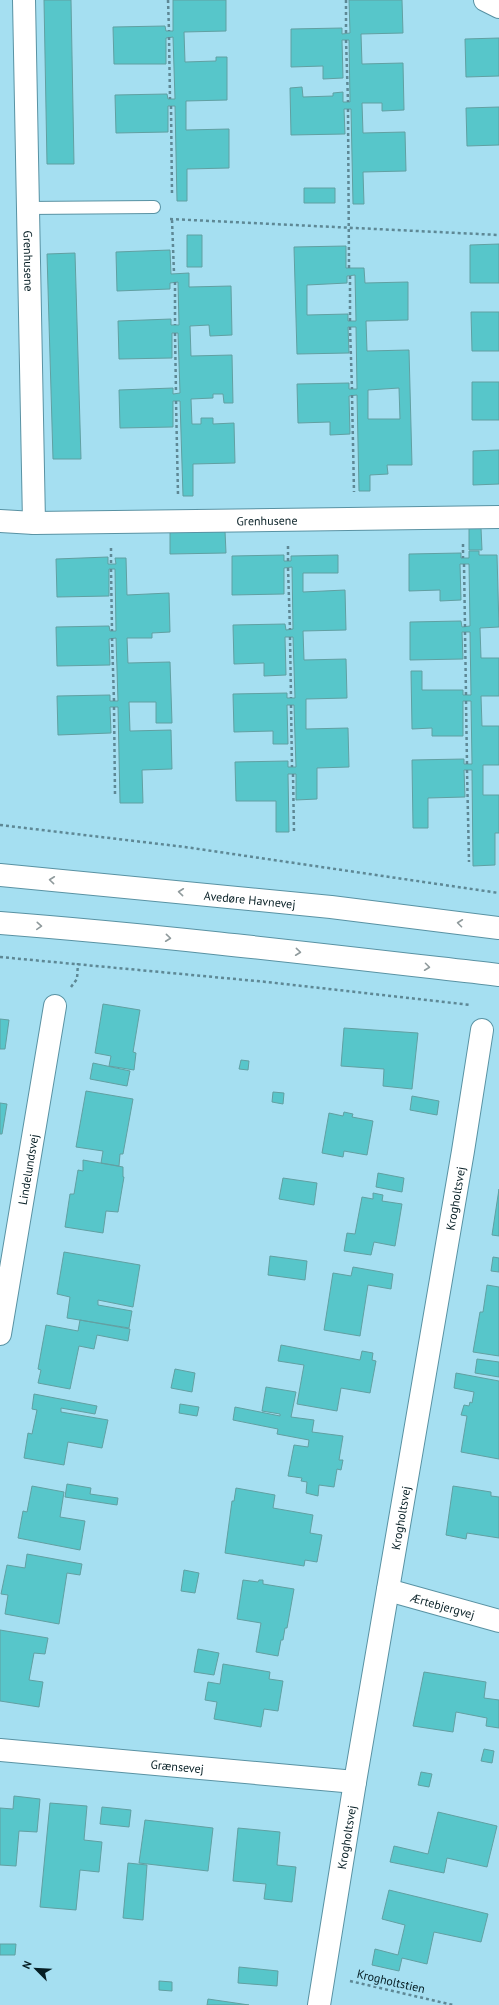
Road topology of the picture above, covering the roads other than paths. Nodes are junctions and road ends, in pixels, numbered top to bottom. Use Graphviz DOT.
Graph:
graph roads {
  1 [pos="24,0"];
  2 [pos="485,0"];
  3 [pos="499,7"];
  4 [pos="154,207"];
  5 [pos="27,208"];
  6 [pos="499,517"];
  7 [pos="0,521"];
  8 [pos="34,523"];
  9 [pos="0,875"];
  10 [pos="0,923"];
  11 [pos="499,928"];
  12 [pos="499,975"];
  13 [pos="55,1006"];
  14 [pos="482,1030"];
  15 [pos="0,1334"];
  16 [pos="388,1590"];
  17 [pos="499,1621"];
  18 [pos="0,1750"];
  19 [pos="355,1782"];
  20 [pos="320,2005"];
  1 -- 5 [label="street, Grenhusene"];
  2 -- 3 [label="street"];
  4 -- 5 [label="lane"];
  5 -- 8 [label="street, Grenhusene"];
  6 -- 8 [label="street, Grenhusene"];
  7 -- 8 [label="street, Grenhusene"];
  11 -- 9 [label="street, Avedøre Havnevej, one-way"];
  10 -- 12 [label="street, one-way"];
  13 -- 15 [label="street, Lindelundsvej"];
  14 -- 16 [label="street, Krogholtsvej"];
  16 -- 17 [label="street, Ærtebjergvej"];
  16 -- 19 [label="street, Krogholtsvej"];
  18 -- 19 [label="street, Grænsevej"];
  19 -- 20 [label="street, Krogholtsvej"];
}
